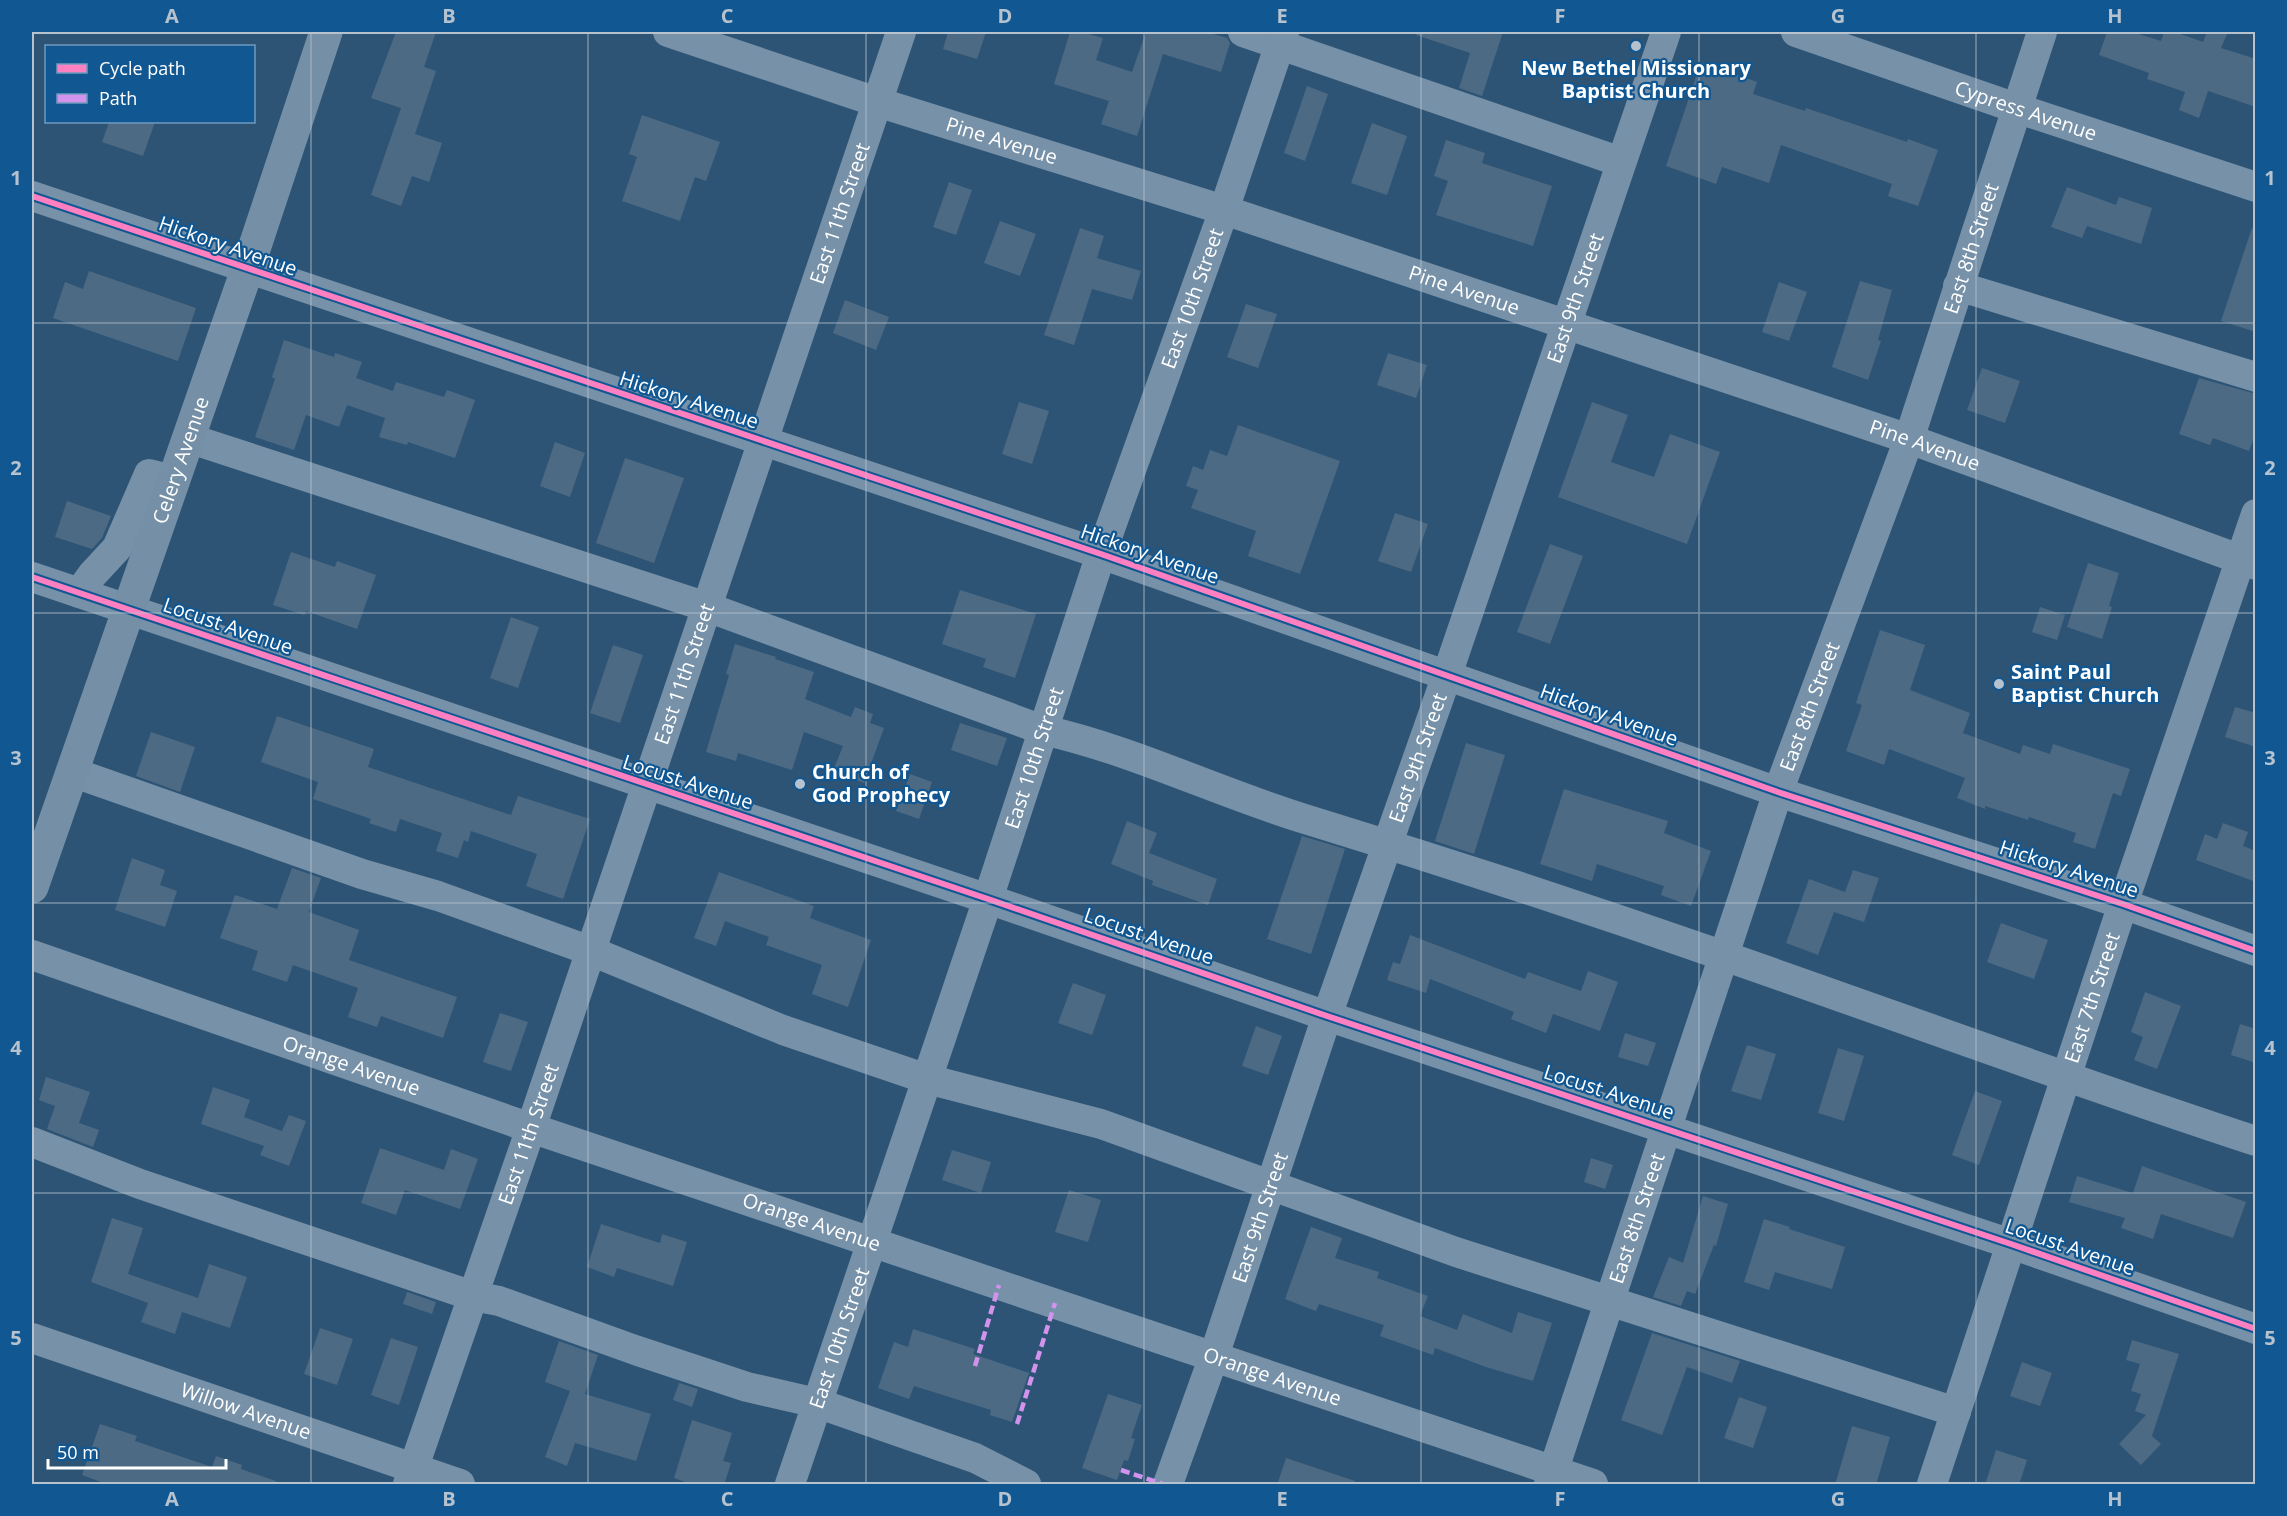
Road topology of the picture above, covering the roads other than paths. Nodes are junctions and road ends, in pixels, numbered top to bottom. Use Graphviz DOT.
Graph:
graph roads {
  1 [pos="326,32"];
  2 [pos="668,32"];
  3 [pos="901,32"];
  4 [pos="1243,32"];
  5 [pos="1666,32"];
  6 [pos="1796,32"];
  7 [pos="2042,32"];
  8 [pos="1282,37"];
  9 [pos="877,102"];
  10 [pos="2016,108"];
  11 [pos="1621,162"];
  12 [pos="2256,188"];
  13 [pos="32,196"];
  14 [pos="1224,210"];
  15 [pos="246,270"];
  16 [pos="1958,286"];
  17 [pos="1566,325"];
  18 [pos="2256,377"];
  19 [pos="188,438"];
  20 [pos="1909,439"];
  21 [pos="763,442"];
  22 [pos="173,480"];
  23 [pos="2256,514"];
  24 [pos="1101,554"];
  25 [pos="2248,563"];
  26 [pos="32,577"];
  27 [pos="80,593"];
  28 [pos="707,607"];
  29 [pos="128,609"];
  30 [pos="1447,675"];
  31 [pos="1043,730"];
  32 [pos="72,772"];
  33 [pos="647,785"];
  34 [pos="1778,792"];
  35 [pos="1388,843"];
  36 [pos="32,887"];
  37 [pos="988,899"];
  38 [pos="2123,904"];
  39 [pos="591,951"];
  40 [pos="2256,951"];
  41 [pos="32,955"];
  42 [pos="1725,956"];
  43 [pos="1327,1016"];
  44 [pos="2066,1076"];
  45 [pos="927,1078"];
  46 [pos="531,1128"];
  47 [pos="1668,1129"];
  48 [pos="2256,1141"];
  49 [pos="32,1142"];
  50 [pos="1271,1184"];
  51 [pos="872,1242"];
  52 [pos="2011,1244"];
  53 [pos="473,1296"];
  54 [pos="1610,1302"];
  55 [pos="2256,1329"];
  56 [pos="32,1338"];
  57 [pos="1214,1356"];
  58 [pos="817,1403"];
  59 [pos="1956,1412"];
  60 [pos="410,1477"];
  61 [pos="1551,1478"];
  62 [pos="460,1485"];
  63 [pos="790,1485"];
  64 [pos="1026,1485"];
  65 [pos="1168,1485"];
  66 [pos="1593,1485"];
  67 [pos="1932,1485"];
  1 -- 15 [label="main road, Celery Avenue"];
  2 -- 9 [label="street, Pine Avenue"];
  3 -- 9 [label="street, East 11th Street"];
  4 -- 8 [label="street"];
  5 -- 11 [label="street, East 9th Street"];
  6 -- 10 [label="street, Cypress Avenue"];
  7 -- 10 [label="street, East 8th Street"];
  8 -- 11 [label="street"];
  8 -- 14 [label="street, East 10th Street"];
  9 -- 14 [label="street, Pine Avenue"];
  9 -- 21 [label="street, East 11th Street"];
  10 -- 12 [label="street, Cypress Avenue"];
  10 -- 16 [label="street, East 8th Street"];
  11 -- 17 [label="street, East 9th Street"];
  13 -- 15 [label="street, Hickory Avenue"];
  14 -- 17 [label="street, Pine Avenue"];
  14 -- 24 [label="street, East 10th Street"];
  15 -- 19 [label="main road, Celery Avenue"];
  15 -- 21 [label="street, Hickory Avenue"];
  16 -- 18 [label="street"];
  16 -- 20 [label="street, East 8th Street"];
  17 -- 20 [label="street, Pine Avenue"];
  17 -- 30 [label="street, East 9th Street"];
  19 -- 22 [label="main road, Celery Avenue"];
  19 -- 28 [label="street"];
  20 -- 25 [label="street, Pine Avenue"];
  20 -- 34 [label="street, East 8th Street"];
  21 -- 24 [label="street, Hickory Avenue"];
  21 -- 28 [label="street, East 11th Street"];
  22 -- 27 [label="street"];
  22 -- 29 [label="main road, Celery Avenue"];
  23 -- 25 [label="street, East 7th Street"];
  24 -- 30 [label="street, Hickory Avenue"];
  24 -- 31 [label="street, East 10th Street"];
  25 -- 38 [label="street, East 7th Street"];
  26 -- 27 [label="street, Locust Avenue"];
  27 -- 29 [label="street, Locust Avenue"];
  28 -- 31 [label="street"];
  28 -- 33 [label="street, East 11th Street"];
  29 -- 32 [label="main road, Celery Avenue"];
  29 -- 33 [label="street, Locust Avenue"];
  30 -- 34 [label="street, Hickory Avenue"];
  30 -- 35 [label="street, East 9th Street"];
  31 -- 35 [label="street"];
  31 -- 37 [label="street, East 10th Street"];
  32 -- 36 [label="main road, Celery Avenue"];
  32 -- 39 [label="street"];
  33 -- 37 [label="street, Locust Avenue"];
  33 -- 39 [label="street, East 11th Street"];
  34 -- 38 [label="street, Hickory Avenue"];
  34 -- 42 [label="street, East 8th Street"];
  35 -- 42 [label="street"];
  35 -- 43 [label="street, East 9th Street"];
  37 -- 43 [label="street, Locust Avenue"];
  37 -- 45 [label="street, East 10th Street"];
  38 -- 40 [label="street, Hickory Avenue"];
  38 -- 44 [label="street, East 7th Street"];
  39 -- 45 [label="street"];
  39 -- 46 [label="street, East 11th Street"];
  41 -- 46 [label="street, Orange Avenue"];
  42 -- 44 [label="street"];
  42 -- 47 [label="street, East 8th Street"];
  43 -- 47 [label="street, Locust Avenue"];
  43 -- 50 [label="street, East 9th Street"];
  44 -- 48 [label="street"];
  44 -- 52 [label="street, East 7th Street"];
  45 -- 50 [label="street"];
  45 -- 51 [label="street, East 10th Street"];
  46 -- 51 [label="street, Orange Avenue"];
  46 -- 53 [label="street, East 11th Street"];
  47 -- 52 [label="street, Locust Avenue"];
  47 -- 54 [label="street, East 8th Street"];
  49 -- 53 [label="street"];
  50 -- 54 [label="street"];
  50 -- 57 [label="street, East 9th Street"];
  51 -- 57 [label="street, Orange Avenue"];
  51 -- 58 [label="street, East 10th Street"];
  52 -- 55 [label="street, Locust Avenue"];
  52 -- 59 [label="street, East 7th Street"];
  53 -- 58 [label="street"];
  53 -- 60 [label="street, East 11th Street"];
  54 -- 59 [label="street"];
  54 -- 61 [label="street, East 8th Street"];
  56 -- 60 [label="street, Willow Avenue"];
  57 -- 61 [label="street, Orange Avenue"];
  57 -- 65 [label="street, East 9th Street"];
  58 -- 63 [label="street, East 10th Street"];
  58 -- 64 [label="street"];
  59 -- 67 [label="street, East 7th Street"];
  60 -- 62 [label="street, Willow Avenue"];
  61 -- 66 [label="street, Orange Avenue"];
}
